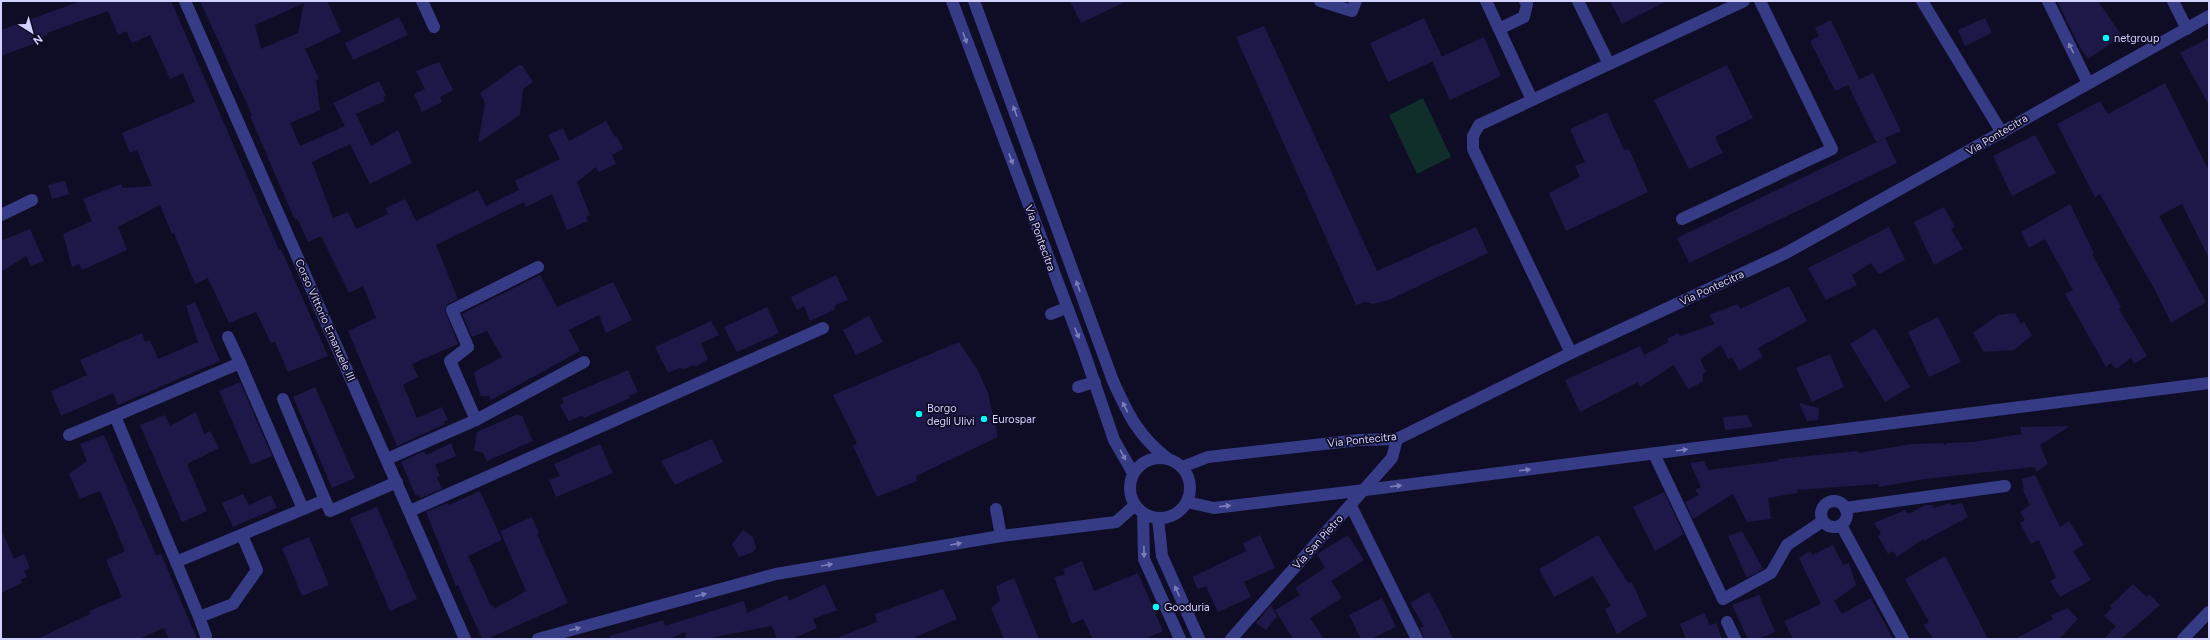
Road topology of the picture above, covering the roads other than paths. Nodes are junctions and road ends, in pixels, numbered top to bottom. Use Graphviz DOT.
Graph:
graph roads {
  1 [pos="185,1"];
  2 [pos="422,1"];
  3 [pos="952,1"];
  4 [pos="974,1"];
  5 [pos="1320,1"];
  6 [pos="1356,1"];
  7 [pos="1486,1"];
  8 [pos="1525,1"];
  9 [pos="1578,1"];
  10 [pos="1744,1"];
  11 [pos="1760,1"];
  12 [pos="1922,1"];
  13 [pos="2048,1"];
  14 [pos="2173,1"];
  15 [pos="2209,16"];
  16 [pos="434,27"];
  17 [pos="1499,29"];
  18 [pos="2187,29"];
  19 [pos="1608,64"];
  20 [pos="2088,83"];
  21 [pos="1532,100"];
  22 [pos="2002,133"];
  23 [pos="32,200"];
  24 [pos="1,215"];
  25 [pos="1682,219"];
  26 [pos="538,266"];
  27 [pos="1066,308"];
  28 [pos="1051,314"];
  29 [pos="823,328"];
  30 [pos="228,337"];
  31 [pos="1571,353"];
  32 [pos="584,362"];
  33 [pos="240,363"];
  34 [pos="1095,382"];
  35 [pos="2209,383"];
  36 [pos="1078,387"];
  37 [pos="283,399"];
  38 [pos="115,416"];
  39 [pos="476,420"];
  40 [pos="69,435"];
  41 [pos="1397,439"];
  42 [pos="1654,454"];
  43 [pos="1167,458"];
  44 [pos="387,459"];
  45 [pos="1182,467"];
  46 [pos="1133,473"];
  47 [pos="398,482"];
  48 [pos="2005,486"];
  49 [pos="1365,490"];
  50 [pos="325,500"];
  51 [pos="1187,502"];
  52 [pos="1351,506"];
  53 [pos="1845,508"];
  54 [pos="303,509"];
  55 [pos="996,509"];
  56 [pos="1139,509"];
  57 [pos="410,511"];
  58 [pos="1158,518"];
  59 [pos="1823,521"];
  60 [pos="1841,525"];
  61 [pos="242,535"];
  62 [pos="1001,536"];
  63 [pos="176,562"];
  64 [pos="2209,612"];
  65 [pos="199,617"];
  66 [pos="1727,622"];
  67 [pos="206,636"];
  68 [pos="465,639"];
  69 [pos="538,639"];
  70 [pos="1180,639"];
  71 [pos="1199,639"];
  72 [pos="1231,639"];
  73 [pos="1417,639"];
  74 [pos="1736,639"];
  75 [pos="1903,639"];
  76 [pos="2183,639"];
  1 -- 44 [label="street, Corso Vittorio Emanuele III"];
  2 -- 16 [label="street"];
  3 -- 27 [label="street, Via Pontecitra, one-way"];
  43 -- 4 [label="street, Via Pontecitra, one-way"];
  5 -- 6 [label="street"];
  7 -- 17 [label="street"];
  8 -- 17 [label="street"];
  9 -- 19 [label="street"];
  10 -- 19 [label="street"];
  11 -- 25 [label="street"];
  12 -- 22 [label="street"];
  20 -- 13 [label="street, one-way"];
  14 -- 18 [label="street"];
  15 -- 18 [label="street, Via Pontecitra"];
  17 -- 21 [label="street"];
  18 -- 20 [label="street, Via Pontecitra"];
  19 -- 21 [label="street"];
  20 -- 22 [label="street, Via Pontecitra"];
  21 -- 31 [label="street"];
  22 -- 31 [label="street, Via Pontecitra"];
  23 -- 24 [label="street"];
  26 -- 39 [label="street"];
  27 -- 28 [label="street"];
  27 -- 34 [label="street, Via Pontecitra, one-way"];
  29 -- 57 [label="street"];
  30 -- 33 [label="street"];
  31 -- 41 [label="street, Via Pontecitra"];
  32 -- 39 [label="street"];
  33 -- 38 [label="street"];
  33 -- 54 [label="street"];
  34 -- 36 [label="street"];
  34 -- 46 [label="street, Via Pontecitra, one-way"];
  42 -- 35 [label="street, one-way"];
  37 -- 50 [label="street"];
  38 -- 40 [label="street"];
  38 -- 63 [label="street"];
  39 -- 44 [label="street"];
  41 -- 45 [label="street, Via Pontecitra"];
  41 -- 49 [label="street, Via San Pietro"];
  49 -- 42 [label="street, one-way"];
  42 -- 59 [label="street"];
  43 -- 45 [label="street"];
  43 -- 46 [label="street"];
  44 -- 47 [label="street, Corso Vittorio Emanuele III"];
  45 -- 51 [label="street"];
  46 -- 56 [label="street"];
  47 -- 50 [label="street"];
  47 -- 57 [label="street, Corso Vittorio Emanuele III"];
  48 -- 53 [label="street"];
  51 -- 49 [label="street, one-way"];
  49 -- 52 [label="street, Via San Pietro"];
  50 -- 54 [label="street"];
  51 -- 58 [label="street"];
  52 -- 72 [label="street, Via San Pietro"];
  52 -- 73 [label="street"];
  53 -- 59 [label="street"];
  53 -- 60 [label="street"];
  54 -- 61 [label="street"];
  55 -- 62 [label="street"];
  56 -- 58 [label="street"];
  56 -- 62 [label="street"];
  56 -- 70 [label="street, one-way"];
  57 -- 68 [label="street, Corso Vittorio Emanuele III"];
  71 -- 58 [label="street, one-way"];
  59 -- 60 [label="street"];
  60 -- 75 [label="street"];
  61 -- 63 [label="street"];
  61 -- 65 [label="street"];
  69 -- 62 [label="street, one-way"];
  63 -- 65 [label="street"];
  64 -- 76 [label="street"];
  65 -- 67 [label="street"];
  66 -- 74 [label="street"];
}
